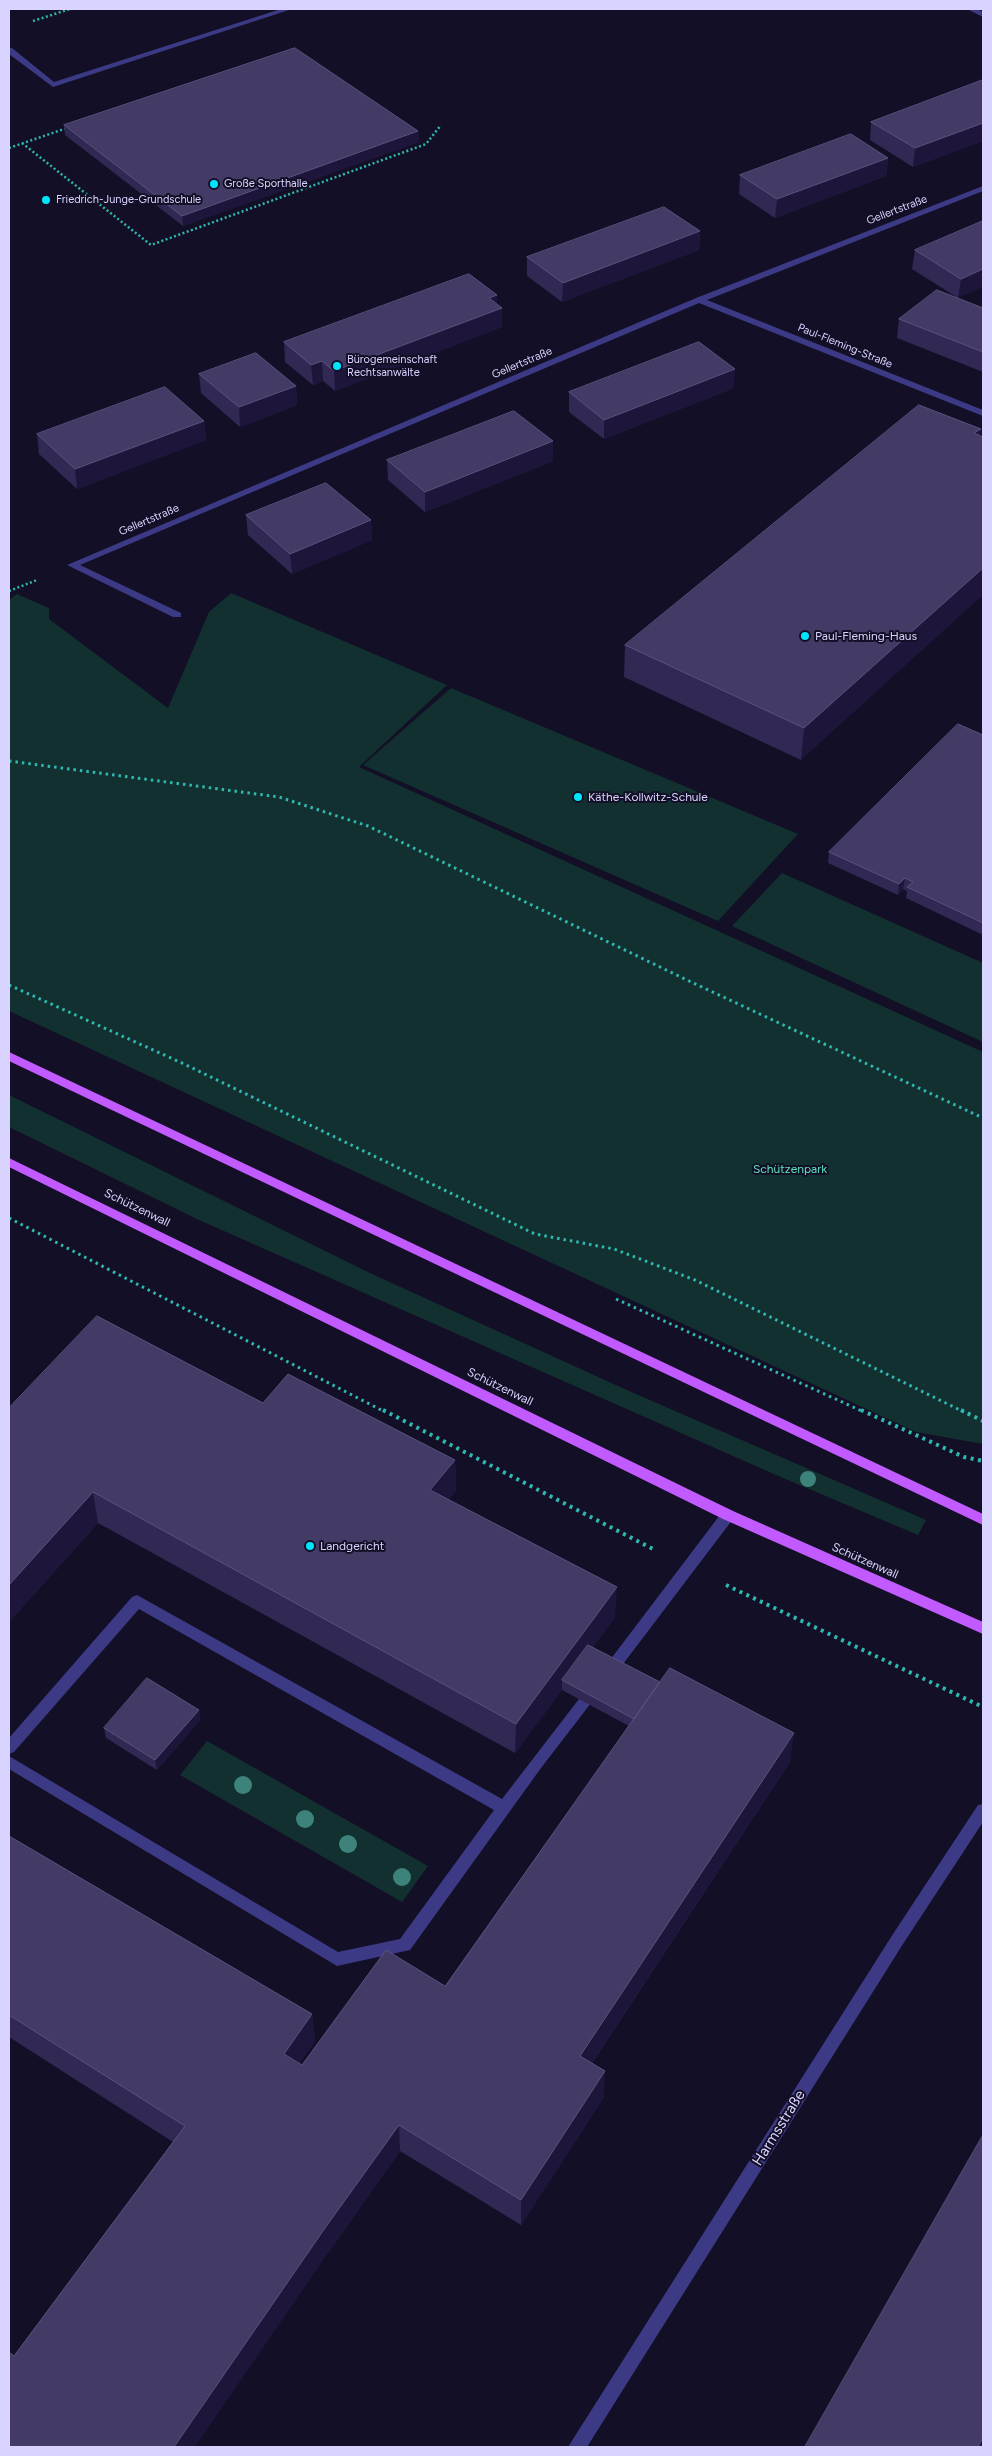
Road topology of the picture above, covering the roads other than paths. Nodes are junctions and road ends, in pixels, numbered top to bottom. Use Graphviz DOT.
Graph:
graph roads {
  1 [pos="288,9"];
  2 [pos="972,9"];
  3 [pos="983,15"];
  4 [pos="9,50"];
  5 [pos="983,188"];
  6 [pos="699,300"];
  7 [pos="983,413"];
  8 [pos="177,615"];
  9 [pos="9,1056"];
  10 [pos="9,1162"];
  11 [pos="728,1515"];
  12 [pos="983,1520"];
  13 [pos="983,1628"];
  14 [pos="612,1668"];
  15 [pos="584,1703"];
  16 [pos="9,1748"];
  17 [pos="9,1762"];
  18 [pos="505,1808"];
  19 [pos="983,1810"];
  20 [pos="577,2447"];
  1 -- 4 [label="street"];
  2 -- 3 [label="street"];
  5 -- 6 [label="street, Gellertstraße"];
  6 -- 7 [label="street, Paul-Fleming-Straße"];
  6 -- 8 [label="street, Gellertstraße"];
  9 -- 12 [label="main road"];
  10 -- 11 [label="main road, Schützenwall"];
  11 -- 13 [label="main road, Schützenwall"];
  11 -- 14 [label="street"];
  15 -- 18 [label="street"];
  16 -- 18 [label="street"];
  17 -- 18 [label="street"];
  19 -- 20 [label="street, Harmsstraße"];
}
